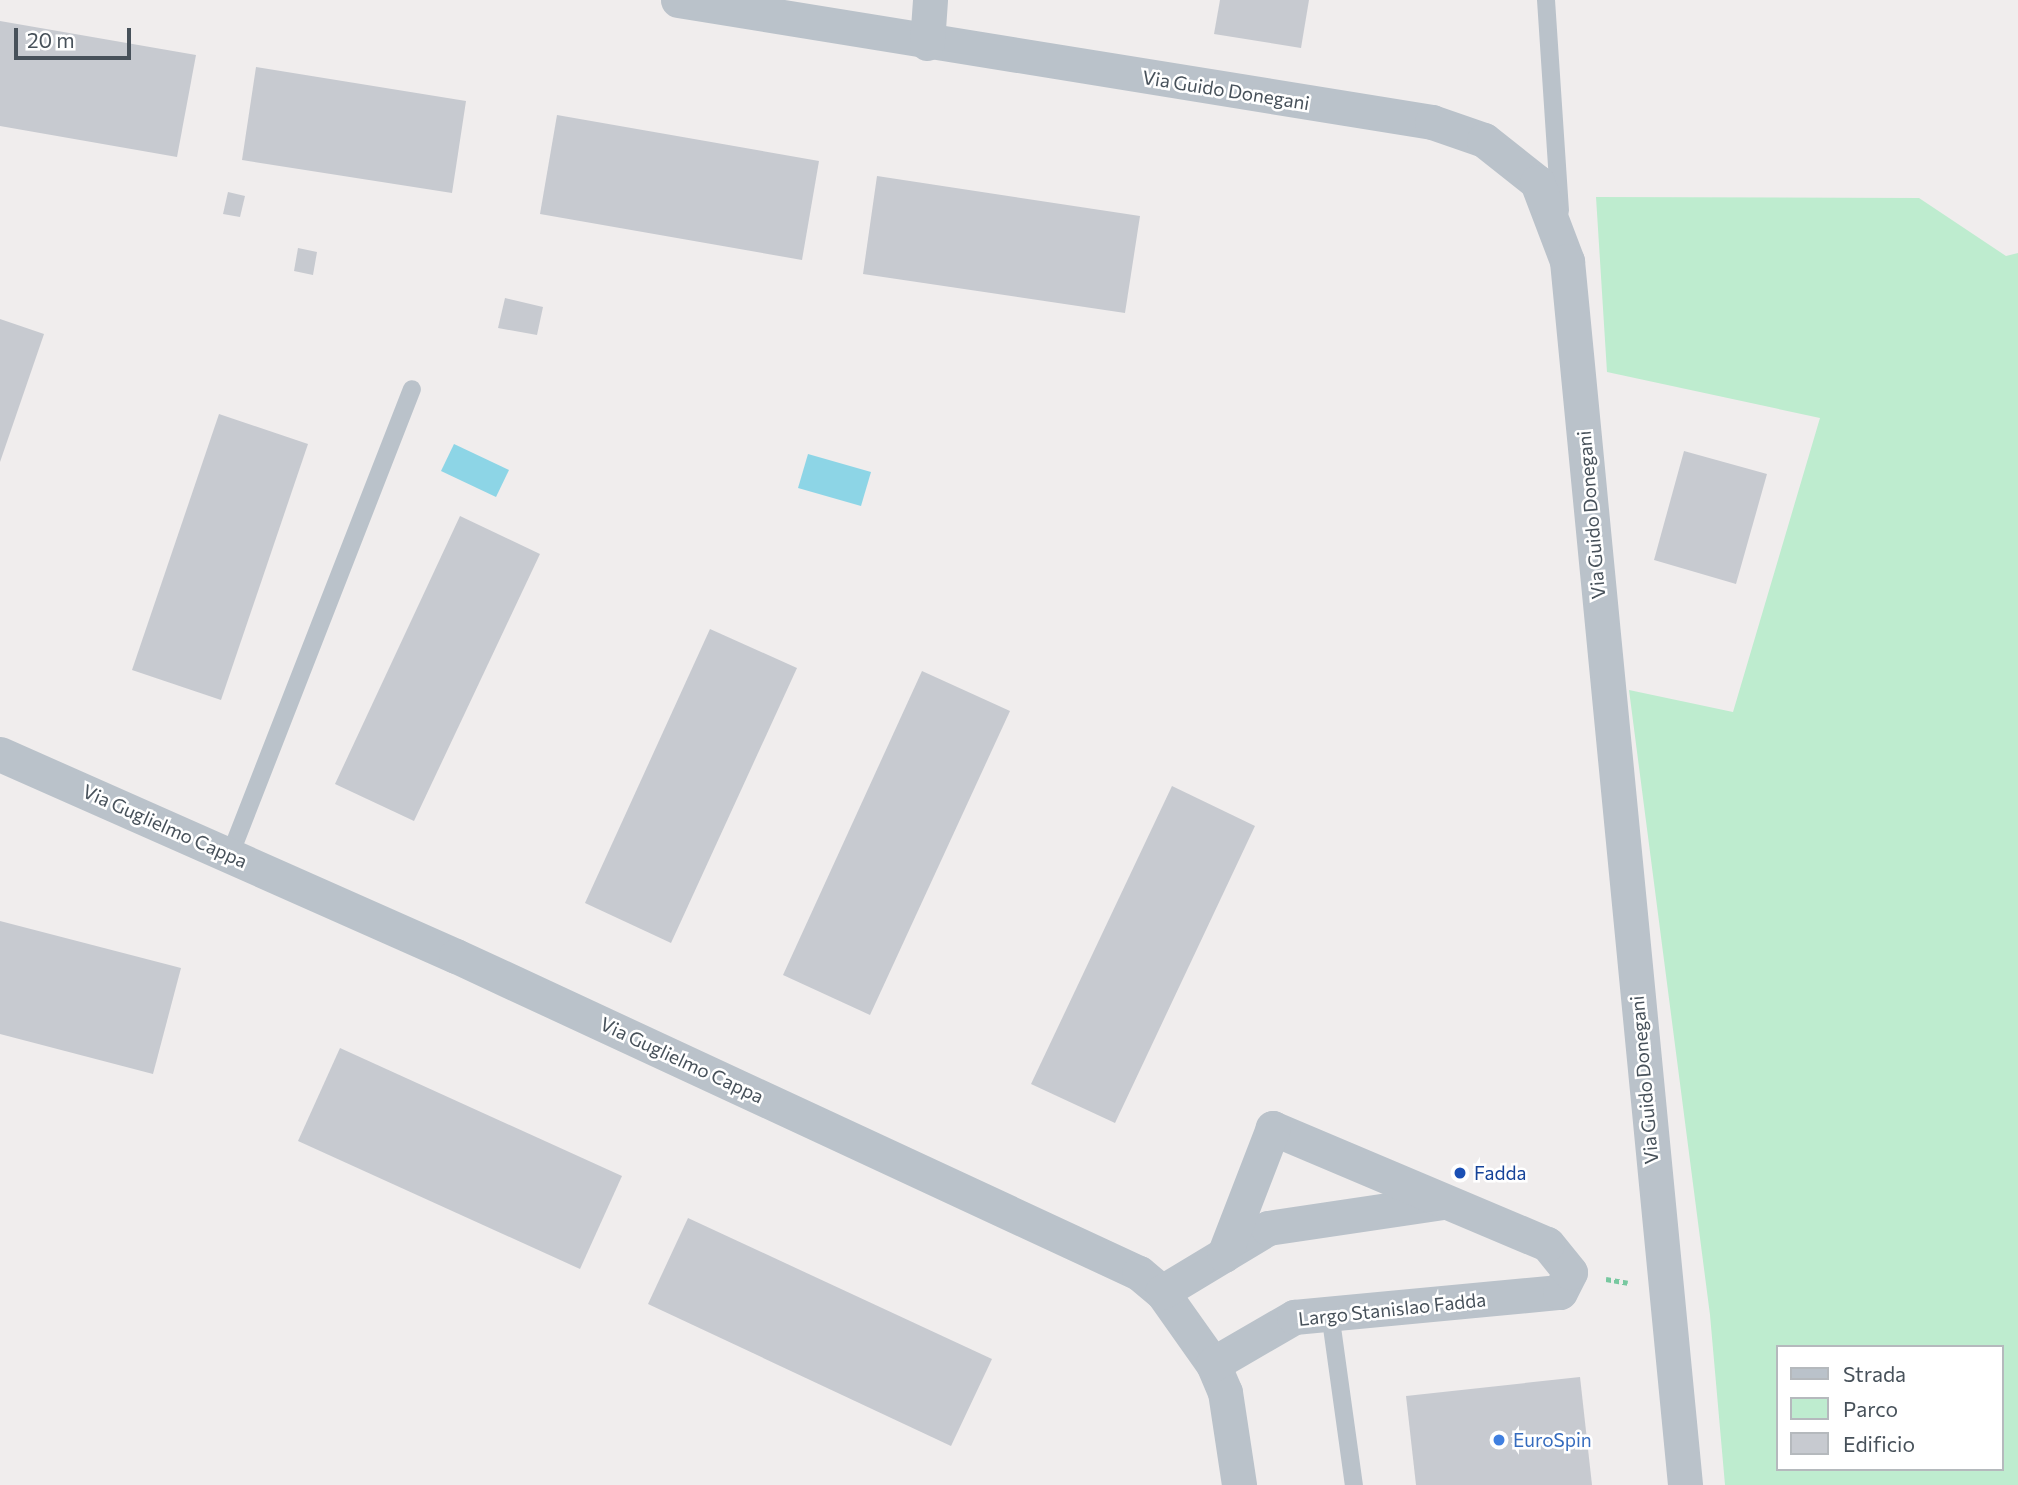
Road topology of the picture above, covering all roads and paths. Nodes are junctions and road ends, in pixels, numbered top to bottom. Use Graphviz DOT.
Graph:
graph roads {
  1 [pos="678,0"];
  2 [pos="930,0"];
  3 [pos="1546,0"];
  4 [pos="927,43"];
  5 [pos="1562,239"];
  6 [pos="412,389"];
  7 [pos="0,754"];
  8 [pos="230,855"];
  9 [pos="1446,1201"];
  10 [pos="1224,1255"];
  11 [pos="1570,1272"];
  12 [pos="1664,1290"];
  13 [pos="1162,1292"];
  14 [pos="1330,1313"];
  15 [pos="1213,1364"];
  16 [pos="1239,1485"];
  17 [pos="1354,1485"];
  18 [pos="1685,1485"];
  1 -- 4 [label="street, Via Guido Donegani"];
  2 -- 4 [label="street"];
  3 -- 5 [label="lane"];
  4 -- 5 [label="street, Via Guido Donegani"];
  5 -- 12 [label="street, Via Guido Donegani"];
  6 -- 8 [label="lane"];
  7 -- 8 [label="street, Via Guglielmo Cappa"];
  8 -- 13 [label="street, Via Guglielmo Cappa"];
  9 -- 10 [label="street"];
  9 -- 10 [label="street"];
  9 -- 11 [label="street"];
  10 -- 13 [label="street"];
  11 -- 12 [label="path"];
  11 -- 14 [label="street, Largo Stanislao Fadda"];
  12 -- 18 [label="street, Via Guido Donegani"];
  13 -- 15 [label="street, Via Guglielmo Cappa"];
  14 -- 15 [label="street, Largo Stanislao Fadda"];
  14 -- 17 [label="lane"];
  15 -- 16 [label="street, Via Guglielmo Cappa"];
}
